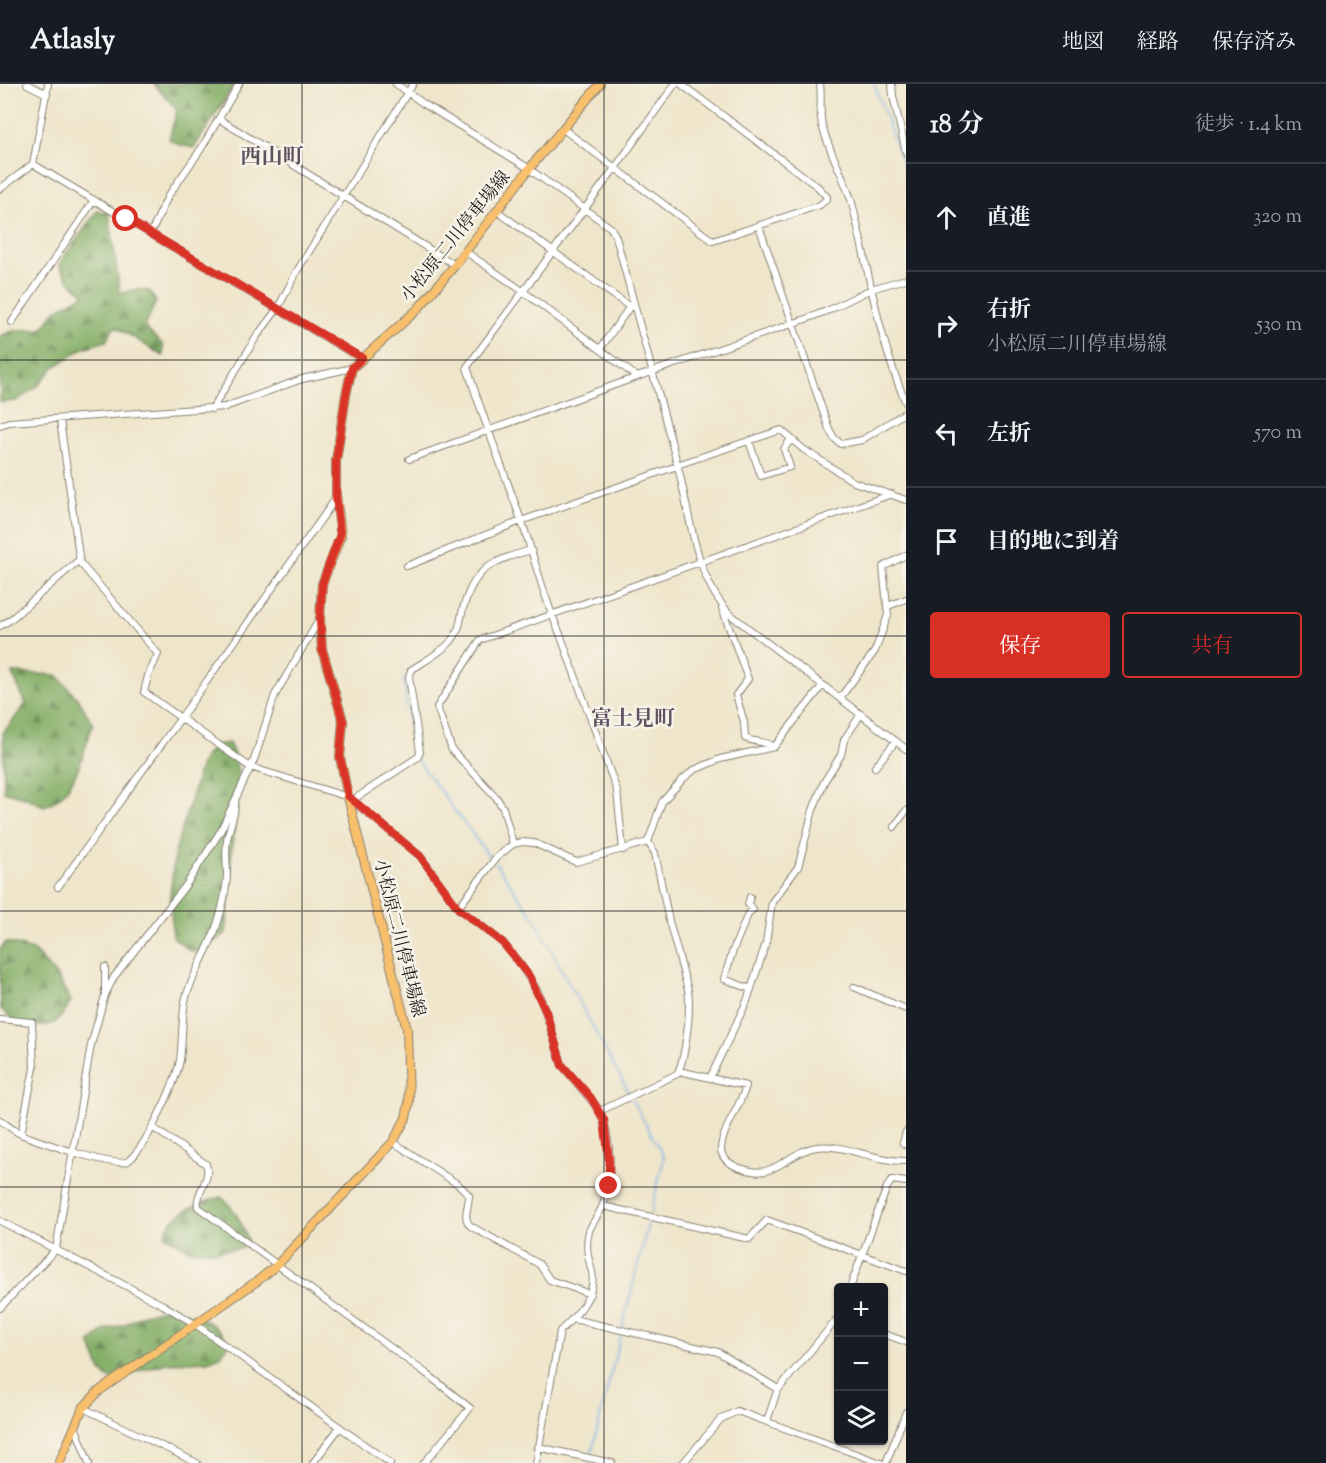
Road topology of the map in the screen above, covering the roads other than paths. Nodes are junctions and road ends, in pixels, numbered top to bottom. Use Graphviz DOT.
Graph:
graph roads {
  1 [pos="27,84"];
  2 [pos="48,84"];
  3 [pos="239,84"];
  4 [pos="396,84"];
  5 [pos="413,84"];
  6 [pos="600,84"];
  7 [pos="675,84"];
  8 [pos="681,84"];
  9 [pos="820,84"];
  10 [pos="892,84"];
  11 [pos="408,92"];
  12 [pos="47,94"];
  13 [pos="219,118"];
  14 [pos="563,129"];
  15 [pos="906,152"];
  16 [pos="33,164"];
  17 [pos="615,168"];
  18 [pos="529,169"];
  19 [pos="0,189"];
  20 [pos="344,195"];
  21 [pos="94,200"];
  22 [pos="585,209"];
  23 [pos="497,210"];
  24 [pos="759,226"];
  25 [pos="151,232"];
  26 [pos="554,251"];
  27 [pos="466,252"];
  28 [pos="455,265"];
  29 [pos="906,279"];
  30 [pos="871,290"];
  31 [pos="524,292"];
  32 [pos="632,304"];
  33 [pos="278,308"];
  34 [pos="12,322"];
  35 [pos="792,322"];
  36 [pos="600,349"];
  37 [pos="362,358"];
  38 [pos="352,368"];
  39 [pos="651,373"];
  40 [pos="637,377"];
  41 [pos="906,403"];
  42 [pos="212,409"];
  43 [pos="906,411"];
  44 [pos="60,420"];
  45 [pos="0,425"];
  46 [pos="487,431"];
  47 [pos="791,439"];
  48 [pos="749,441"];
  49 [pos="410,459"];
  50 [pos="677,466"];
  51 [pos="892,494"];
  52 [pos="336,495"];
  53 [pos="906,500"];
  54 [pos="521,521"];
  55 [pos="531,550"];
  56 [pos="906,555"];
  57 [pos="79,560"];
  58 [pos="701,562"];
  59 [pos="407,566"];
  60 [pos="906,600"];
  61 [pos="720,604"];
  62 [pos="888,606"];
  63 [pos="551,615"];
  64 [pos="320,620"];
  65 [pos="0,626"];
  66 [pos="823,685"];
  67 [pos="840,698"];
  68 [pos="861,714"];
  69 [pos="180,718"];
  70 [pos="896,741"];
  71 [pos="774,747"];
  72 [pos="906,749"];
  73 [pos="250,767"];
  74 [pos="875,768"];
  75 [pos="351,798"];
  76 [pos="235,800"];
  77 [pos="906,811"];
  78 [pos="894,827"];
  79 [pos="648,842"];
  80 [pos="513,844"];
  81 [pos="622,850"];
  82 [pos="58,887"];
  83 [pos="750,897"];
  84 [pos="458,908"];
  85 [pos="105,967"];
  86 [pos="854,987"];
  87 [pos="751,990"];
  88 [pos="105,995"];
  89 [pos="906,1009"];
  90 [pos="0,1019"];
  91 [pos="679,1071"];
  92 [pos="710,1078"];
  93 [pos="600,1111"];
  94 [pos="0,1120"];
  95 [pos="152,1127"];
  96 [pos="906,1132"];
  97 [pos="21,1134"];
  98 [pos="393,1142"];
  99 [pos="906,1145"];
  100 [pos="74,1153"];
  101 [pos="906,1161"];
  102 [pos="906,1182"];
  103 [pos="603,1206"];
  104 [pos="0,1221"];
  105 [pos="56,1249"];
  106 [pos="862,1253"];
  107 [pos="278,1263"];
  108 [pos="906,1271"];
  109 [pos="851,1283"];
  110 [pos="590,1294"];
  111 [pos="0,1308"];
  112 [pos="573,1319"];
  113 [pos="834,1323"];
  114 [pos="195,1324"];
  115 [pos="888,1335"];
  116 [pos="906,1342"];
  117 [pos="778,1389"];
  118 [pos="83,1408"];
  119 [pos="906,1412"];
  120 [pos="767,1421"];
  121 [pos="75,1426"];
  122 [pos="340,1427"];
  123 [pos="538,1448"];
  124 [pos="59,1463"];
  125 [pos="89,1463"];
  126 [pos="197,1463"];
  127 [pos="313,1463"];
  128 [pos="390,1463"];
  129 [pos="424,1463"];
  130 [pos="537,1463"];
  131 [pos="612,1463"];
  132 [pos="683,1463"];
  133 [pos="884,1463"];
  1 -- 12 [label="street"];
  2 -- 12 [label="street"];
  3 -- 13 [label="street"];
  4 -- 11 [label="street"];
  5 -- 11 [label="street"];
  6 -- 14 [label="main road, 小松原二川停車場線"];
  7 -- 17 [label="street"];
  8 -- 24 [label="street"];
  9 -- 30 [label="street"];
  10 -- 15 [label="street"];
  11 -- 18 [label="street"];
  11 -- 20 [label="street"];
  12 -- 16 [label="street"];
  13 -- 20 [label="street"];
  13 -- 25 [label="street"];
  14 -- 17 [label="street"];
  14 -- 18 [label="main road, 小松原二川停車場線"];
  16 -- 19 [label="street"];
  16 -- 21 [label="street"];
  17 -- 22 [label="street"];
  17 -- 24 [label="street"];
  18 -- 22 [label="street"];
  18 -- 23 [label="main road, 小松原二川停車場線"];
  20 -- 28 [label="street"];
  20 -- 33 [label="street"];
  21 -- 25 [label="street"];
  21 -- 34 [label="street"];
  22 -- 26 [label="street"];
  22 -- 32 [label="street"];
  23 -- 26 [label="street"];
  23 -- 27 [label="main road, 小松原二川停車場線"];
  24 -- 35 [label="street"];
  25 -- 33 [label="street"];
  26 -- 31 [label="street"];
  26 -- 32 [label="street"];
  27 -- 28 [label="main road, 小松原二川停車場線"];
  27 -- 31 [label="street"];
  28 -- 37 [label="main road, 小松原二川停車場線"];
  29 -- 30 [label="street"];
  30 -- 35 [label="street"];
  30 -- 41 [label="street"];
  31 -- 36 [label="street"];
  31 -- 46 [label="street"];
  32 -- 36 [label="street"];
  32 -- 39 [label="street"];
  33 -- 37 [label="street"];
  33 -- 42 [label="street"];
  35 -- 39 [label="street"];
  35 -- 43 [label="street"];
  36 -- 40 [label="street"];
  37 -- 38 [label="main road, 小松原二川停車場線"];
  38 -- 42 [label="street"];
  38 -- 52 [label="main road, 小松原二川停車場線"];
  39 -- 40 [label="street"];
  39 -- 50 [label="street"];
  40 -- 46 [label="street"];
  42 -- 44 [label="street"];
  44 -- 45 [label="street"];
  44 -- 57 [label="street"];
  46 -- 49 [label="street"];
  46 -- 54 [label="street"];
  47 -- 48 [label="street"];
  47 -- 48 [label="street"];
  47 -- 51 [label="street"];
  48 -- 50 [label="street"];
  50 -- 54 [label="street"];
  50 -- 58 [label="street"];
  51 -- 53 [label="street"];
  51 -- 58 [label="street"];
  52 -- 64 [label="main road, 小松原二川停車場線"];
  52 -- 69 [label="street"];
  54 -- 55 [label="street"];
  54 -- 59 [label="street"];
  55 -- 63 [label="street"];
  55 -- 75 [label="street"];
  56 -- 62 [label="street"];
  57 -- 65 [label="street"];
  57 -- 69 [label="street"];
  58 -- 61 [label="street"];
  58 -- 63 [label="street"];
  60 -- 62 [label="street"];
  61 -- 66 [label="street"];
  61 -- 71 [label="street"];
  62 -- 67 [label="street"];
  63 -- 80 [label="street"];
  63 -- 81 [label="street"];
  64 -- 73 [label="street"];
  64 -- 75 [label="main road, 小松原二川停車場線"];
  66 -- 67 [label="street"];
  66 -- 71 [label="street"];
  67 -- 68 [label="street"];
  68 -- 70 [label="street"];
  68 -- 87 [label="street"];
  69 -- 73 [label="street"];
  69 -- 82 [label="street"];
  70 -- 72 [label="street"];
  70 -- 74 [label="street"];
  71 -- 79 [label="street"];
  73 -- 75 [label="street"];
  73 -- 76 [label="street"];
  75 -- 84 [label="street"];
  75 -- 98 [label="main road, 小松原二川停車場線"];
  76 -- 88 [label="street"];
  76 -- 95 [label="street"];
  77 -- 78 [label="street"];
  79 -- 81 [label="street"];
  79 -- 91 [label="street"];
  80 -- 81 [label="street"];
  80 -- 84 [label="street"];
  83 -- 87 [label="street"];
  84 -- 93 [label="street"];
  85 -- 88 [label="street"];
  86 -- 89 [label="street"];
  87 -- 92 [label="street"];
  88 -- 100 [label="street"];
  90 -- 97 [label="street"];
  91 -- 92 [label="street"];
  91 -- 93 [label="street"];
  92 -- 101 [label="street"];
  93 -- 103 [label="street"];
  94 -- 97 [label="street"];
  95 -- 100 [label="street"];
  95 -- 107 [label="street"];
  96 -- 99 [label="street"];
  97 -- 100 [label="street"];
  98 -- 107 [label="main road, 小松原二川停車場線"];
  98 -- 110 [label="street"];
  100 -- 105 [label="street"];
  102 -- 106 [label="street"];
  103 -- 106 [label="street"];
  103 -- 110 [label="street"];
  104 -- 105 [label="street"];
  105 -- 111 [label="street"];
  105 -- 114 [label="street"];
  106 -- 108 [label="street"];
  106 -- 109 [label="street"];
  107 -- 114 [label="main road, 小松原二川停車場線"];
  107 -- 129 [label="street"];
  110 -- 112 [label="street"];
  112 -- 117 [label="street"];
  112 -- 123 [label="street"];
  113 -- 117 [label="street"];
  114 -- 118 [label="main road, 小松原二川停車場線"];
  114 -- 122 [label="street"];
  115 -- 116 [label="street"];
  117 -- 120 [label="street"];
  118 -- 121 [label="main road, 小松原二川停車場線"];
  118 -- 126 [label="street"];
  119 -- 133 [label="street"];
  120 -- 132 [label="street"];
  120 -- 133 [label="street"];
  121 -- 124 [label="main road, 小松原二川停車場線"];
  121 -- 125 [label="street"];
  122 -- 127 [label="street"];
  122 -- 128 [label="street"];
  123 -- 130 [label="street"];
  123 -- 131 [label="street"];
}
